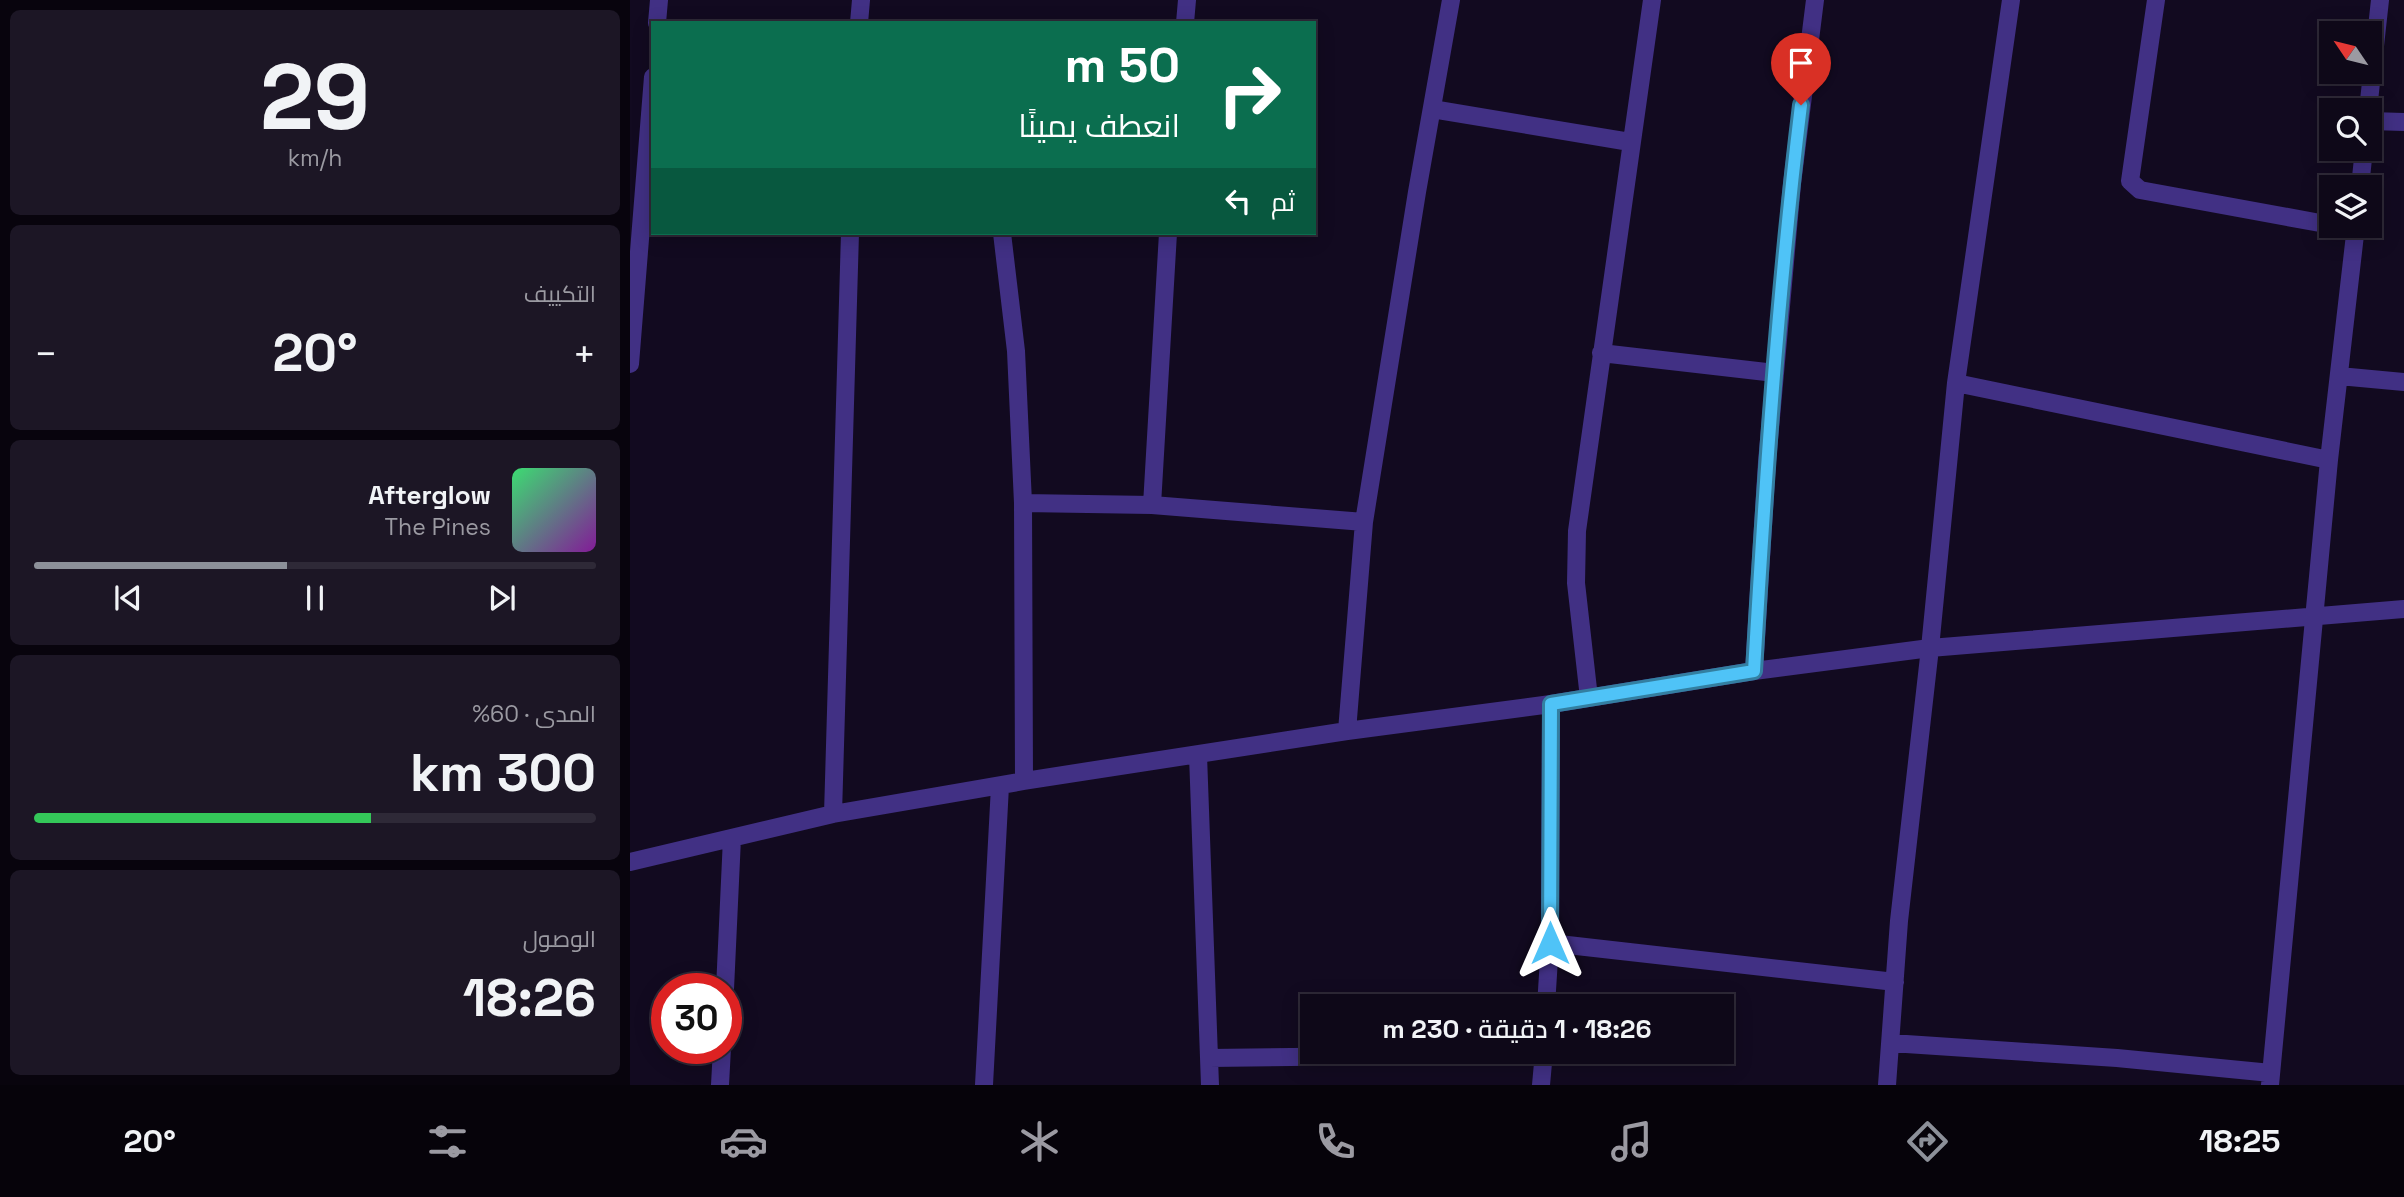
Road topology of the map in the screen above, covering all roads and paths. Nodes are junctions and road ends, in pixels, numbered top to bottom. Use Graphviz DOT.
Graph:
graph roads {
  1 [pos="659,0"];
  2 [pos="861,0"];
  3 [pos="1187,0"];
  4 [pos="1451,0"];
  5 [pos="1652,0"];
  6 [pos="1815,0"];
  7 [pos="2011,0"];
  8 [pos="2156,0"];
  9 [pos="2380,0"];
  10 [pos="657,21"];
  11 [pos="859,21"];
  12 [pos="1185,21"];
  13 [pos="2369,98"];
  14 [pos="651,102"];
  15 [pos="1432,109"];
  16 [pos="2382,121"];
  17 [pos="2404,122"];
  18 [pos="1630,142"];
  19 [pos="2319,223"];
  20 [pos="850,235"];
  21 [pos="1002,235"];
  22 [pos="1168,235"];
  23 [pos="2355,238"];
  24 [pos="1601,353"];
  25 [pos="630,364"];
  26 [pos="1775,373"];
  27 [pos="2339,376"];
  28 [pos="2404,382"];
  29 [pos="1956,383"];
  30 [pos="2329,460"];
  31 [pos="1023,503"];
  32 [pos="1152,505"];
  33 [pos="1364,522"];
  34 [pos="2404,609"];
  35 [pos="2314,618"];
  36 [pos="1930,648"];
  37 [pos="1754,671"];
  38 [pos="1589,698"];
  39 [pos="1551,704"];
  40 [pos="1347,731"];
  41 [pos="1198,755"];
  42 [pos="1024,781"];
  43 [pos="1000,786"];
  44 [pos="833,814"];
  45 [pos="732,838"];
  46 [pos="630,862"];
  47 [pos="1550,943"];
  48 [pos="726,973"];
  49 [pos="1895,982"];
  50 [pos="1547,994"];
  51 [pos="1891,1043"];
  52 [pos="1300,1057"];
  53 [pos="1209,1058"];
  54 [pos="721,1064"];
  55 [pos="1543,1064"];
  56 [pos="2271,1079"];
  57 [pos="720,1085"];
  58 [pos="984,1085"];
  59 [pos="1210,1085"];
  60 [pos="1541,1085"];
  61 [pos="1887,1085"];
  1 -- 10 [label="street"];
  2 -- 11 [label="street"];
  3 -- 12 [label="street"];
  4 -- 15 [label="street"];
  5 -- 18 [label="street"];
  6 -- 26 [label="street"];
  7 -- 29 [label="street"];
  8 -- 19 [label="street"];
  9 -- 13 [label="street"];
  14 -- 25 [label="street"];
  15 -- 18 [label="street"];
  15 -- 33 [label="street"];
  16 -- 17 [label="street"];
  18 -- 24 [label="street"];
  20 -- 44 [label="street"];
  21 -- 31 [label="street"];
  22 -- 32 [label="street"];
  23 -- 27 [label="street"];
  24 -- 26 [label="street"];
  24 -- 38 [label="street"];
  26 -- 37 [label="street"];
  27 -- 28 [label="street"];
  27 -- 30 [label="street"];
  29 -- 30 [label="street"];
  29 -- 36 [label="street"];
  30 -- 35 [label="street"];
  31 -- 32 [label="street"];
  31 -- 42 [label="street"];
  32 -- 33 [label="street"];
  33 -- 40 [label="street"];
  34 -- 35 [label="street"];
  35 -- 36 [label="street"];
  35 -- 56 [label="street"];
  36 -- 37 [label="street"];
  36 -- 49 [label="street"];
  37 -- 38 [label="street"];
  38 -- 39 [label="street"];
  39 -- 40 [label="street"];
  39 -- 47 [label="street"];
  40 -- 41 [label="street"];
  41 -- 42 [label="street"];
  41 -- 53 [label="street"];
  42 -- 43 [label="street"];
  43 -- 44 [label="street"];
  43 -- 58 [label="street"];
  44 -- 45 [label="street"];
  45 -- 46 [label="street"];
  45 -- 48 [label="street"];
  47 -- 49 [label="street"];
  47 -- 50 [label="street"];
  49 -- 51 [label="street"];
  51 -- 56 [label="street"];
  51 -- 61 [label="street"];
  52 -- 53 [label="street"];
  53 -- 59 [label="street"];
  54 -- 57 [label="street"];
  55 -- 60 [label="street"];
}
